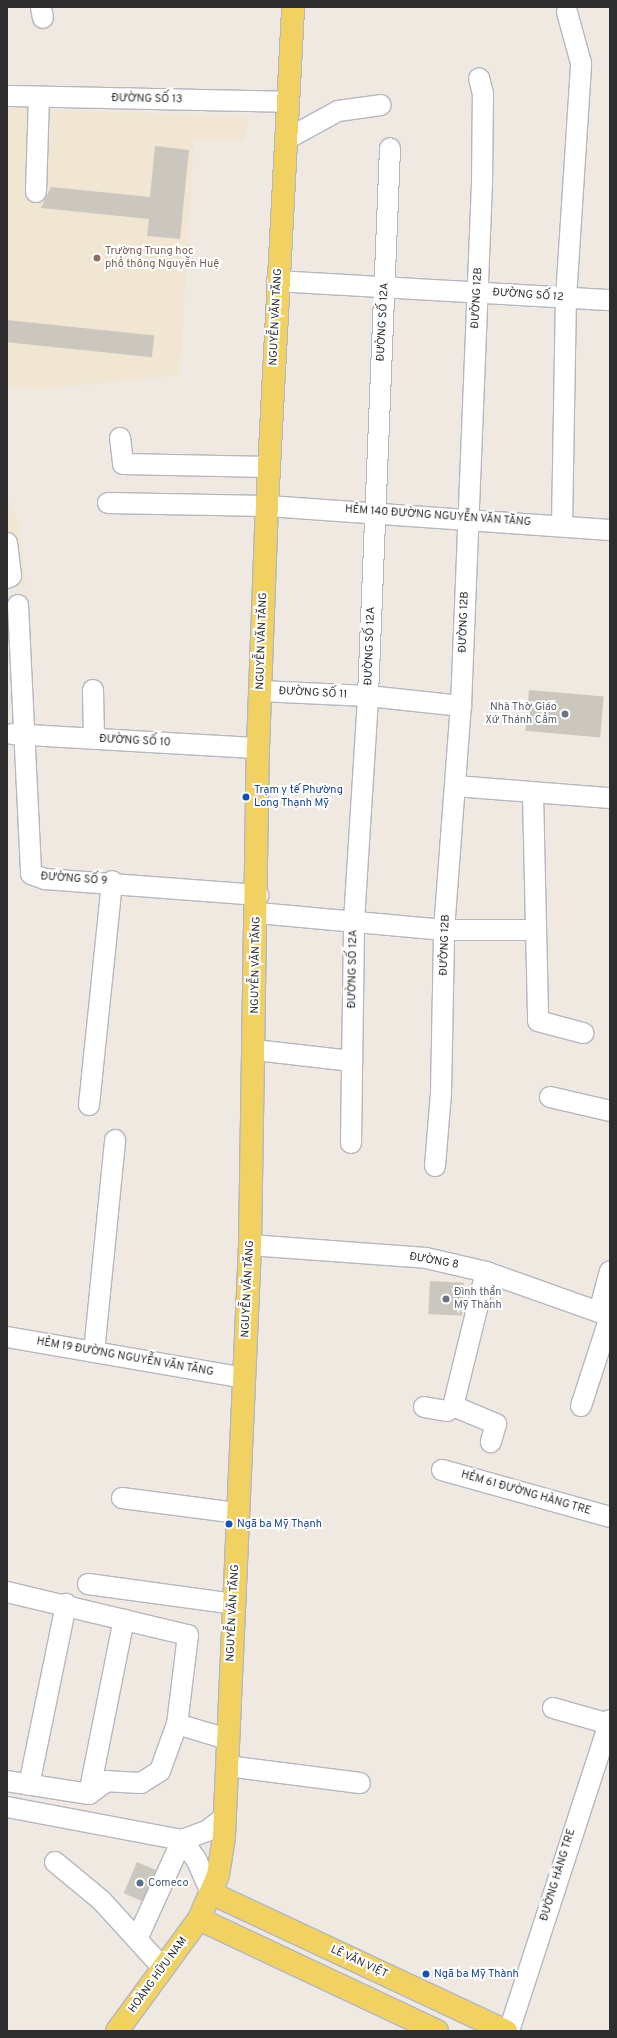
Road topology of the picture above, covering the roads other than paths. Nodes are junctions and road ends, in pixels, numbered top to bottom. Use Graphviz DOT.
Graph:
graph roads {
  1 [pos="293,7"];
  2 [pos="567,12"];
  3 [pos="479,78"];
  4 [pos="7,96"];
  5 [pos="39,97"];
  6 [pos="287,102"];
  7 [pos="381,105"];
  8 [pos="285,140"];
  9 [pos="390,148"];
  10 [pos="36,192"];
  11 [pos="277,281"];
  12 [pos="384,288"];
  13 [pos="477,291"];
  14 [pos="566,298"];
  15 [pos="610,300"];
  16 [pos="120,438"];
  17 [pos="268,468"];
  18 [pos="108,503"];
  19 [pos="266,506"];
  20 [pos="374,511"];
  21 [pos="467,519"];
  22 [pos="562,525"];
  23 [pos="610,530"];
  24 [pos="7,543"];
  25 [pos="7,578"];
  26 [pos="18,605"];
  27 [pos="93,690"];
  28 [pos="260,691"];
  29 [pos="368,696"];
  30 [pos="461,706"];
  31 [pos="18,734"];
  32 [pos="94,738"];
  33 [pos="258,748"];
  34 [pos="456,786"];
  35 [pos="533,794"];
  36 [pos="610,798"];
  37 [pos="112,881"];
  38 [pos="258,904"];
  39 [pos="354,921"];
  40 [pos="444,930"];
  41 [pos="534,930"];
  42 [pos="583,1033"];
  43 [pos="255,1050"];
  44 [pos="352,1061"];
  45 [pos="550,1097"];
  46 [pos="90,1105"];
  47 [pos="610,1112"];
  48 [pos="115,1140"];
  49 [pos="351,1143"];
  50 [pos="435,1166"];
  51 [pos="250,1245"];
  52 [pos="610,1271"];
  53 [pos="486,1272"];
  54 [pos="606,1315"];
  55 [pos="7,1337"];
  56 [pos="94,1352"];
  57 [pos="244,1378"];
  58 [pos="454,1406"];
  59 [pos="581,1406"];
  60 [pos="424,1407"];
  61 [pos="490,1442"];
  62 [pos="442,1470"];
  63 [pos="122,1498"];
  64 [pos="238,1513"];
  65 [pos="610,1517"];
  66 [pos="88,1584"];
  67 [pos="7,1592"];
  68 [pos="66,1604"];
  69 [pos="234,1604"];
  70 [pos="124,1619"];
  71 [pos="553,1708"];
  72 [pos="177,1724"];
  73 [pos="609,1726"];
  74 [pos="227,1739"];
  75 [pos="227,1766"];
  76 [pos="7,1781"];
  77 [pos="360,1783"];
  78 [pos="29,1785"];
  79 [pos="89,1794"];
  80 [pos="7,1807"];
  81 [pos="224,1817"];
  82 [pos="182,1840"];
  83 [pos="55,1862"];
  84 [pos="211,1893"];
  85 [pos="199,1919"];
  86 [pos="138,1937"];
  87 [pos="164,1969"];
  88 [pos="117,2031"];
  89 [pos="437,2031"];
  90 [pos="506,2031"];
  91 [pos="509,2031"];
  1 -- 6 [label="main road, NGUYỄN VĂN TĂNG"];
  2 -- 14 [label="street"];
  3 -- 13 [label="street, ĐƯỜNG 12B"];
  4 -- 5 [label="street, ĐƯỜNG SỐ 13"];
  5 -- 6 [label="street, ĐƯỜNG SỐ 13"];
  5 -- 10 [label="street"];
  6 -- 8 [label="main road, NGUYỄN VĂN TĂNG"];
  7 -- 8 [label="street"];
  8 -- 11 [label="main road, NGUYỄN VĂN TĂNG"];
  9 -- 12 [label="street, ĐƯỜNG SỐ 12A"];
  11 -- 12 [label="street, ĐƯỜNG SỐ 12"];
  11 -- 17 [label="main road, NGUYỄN VĂN TĂNG"];
  12 -- 13 [label="street, ĐƯỜNG SỐ 12"];
  12 -- 20 [label="street, ĐƯỜNG SỐ 12A"];
  13 -- 14 [label="street, ĐƯỜNG SỐ 12"];
  13 -- 21 [label="street, ĐƯỜNG 12B"];
  14 -- 15 [label="street, ĐƯỜNG SỐ 12"];
  14 -- 22 [label="street"];
  16 -- 17 [label="street"];
  17 -- 19 [label="main road, NGUYỄN VĂN TĂNG"];
  18 -- 19 [label="street, HẺM 140 ĐƯỜNG NGUYỄN VĂN TĂNG"];
  19 -- 20 [label="street, HẺM 140 ĐƯỜNG NGUYỄN VĂN TĂNG"];
  19 -- 28 [label="main road, NGUYỄN VĂN TĂNG"];
  20 -- 21 [label="street, HẺM 140 ĐƯỜNG NGUYỄN VĂN TĂNG"];
  20 -- 29 [label="street, ĐƯỜNG SỐ 12A"];
  21 -- 22 [label="street, HẺM 140 ĐƯỜNG NGUYỄN VĂN TĂNG"];
  21 -- 30 [label="street, ĐƯỜNG 12B"];
  22 -- 23 [label="street, HẺM 140 ĐƯỜNG NGUYỄN VĂN TĂNG"];
  24 -- 25 [label="street"];
  26 -- 31 [label="street"];
  27 -- 32 [label="street"];
  28 -- 29 [label="street, ĐƯỜNG SỐ 11"];
  28 -- 33 [label="main road, NGUYỄN VĂN TĂNG"];
  29 -- 30 [label="street, ĐƯỜNG SỐ 11"];
  29 -- 39 [label="street, ĐƯỜNG SỐ 12A"];
  30 -- 34 [label="street, ĐƯỜNG 12B"];
  31 -- 32 [label="street, ĐƯỜNG SỐ 10"];
  31 -- 37 [label="street, ĐƯỜNG SỐ 9"];
  32 -- 33 [label="street, ĐƯỜNG SỐ 10"];
  33 -- 38 [label="main road, NGUYỄN VĂN TĂNG"];
  34 -- 35 [label="street"];
  34 -- 40 [label="street, ĐƯỜNG 12B"];
  35 -- 36 [label="street"];
  35 -- 41 [label="street"];
  37 -- 38 [label="street, ĐƯỜNG SỐ 9"];
  37 -- 46 [label="street"];
  38 -- 39 [label="street, ĐƯỜNG SỐ 9"];
  38 -- 43 [label="main road, NGUYỄN VĂN TĂNG"];
  39 -- 40 [label="street, ĐƯỜNG SỐ 9"];
  39 -- 44 [label="street, ĐƯỜNG SỐ 12A"];
  40 -- 41 [label="street, ĐƯỜNG SỐ 9"];
  40 -- 50 [label="street, ĐƯỜNG 12B"];
  41 -- 42 [label="street"];
  43 -- 44 [label="street"];
  43 -- 51 [label="main road, NGUYỄN VĂN TĂNG"];
  44 -- 49 [label="street, ĐƯỜNG SỐ 12A"];
  45 -- 47 [label="street"];
  48 -- 56 [label="street"];
  51 -- 53 [label="street, ĐƯỜNG 8"];
  51 -- 57 [label="main road, NGUYỄN VĂN TĂNG"];
  52 -- 54 [label="street"];
  53 -- 54 [label="street, ĐƯỜNG 8"];
  53 -- 58 [label="street"];
  54 -- 59 [label="street"];
  55 -- 56 [label="street, HẺM 19 ĐƯỜNG NGUYỄN VĂN TĂNG"];
  56 -- 57 [label="street, HẺM 19 ĐƯỜNG NGUYỄN VĂN TĂNG"];
  57 -- 64 [label="main road, NGUYỄN VĂN TĂNG"];
  58 -- 60 [label="street"];
  58 -- 61 [label="street"];
  62 -- 65 [label="street, HẺM 61 ĐƯỜNG HÀNG TRE"];
  63 -- 64 [label="street"];
  64 -- 69 [label="main road, NGUYỄN VĂN TĂNG"];
  66 -- 69 [label="street"];
  67 -- 68 [label="street"];
  68 -- 70 [label="street"];
  68 -- 78 [label="street"];
  69 -- 74 [label="main road, NGUYỄN VĂN TĂNG"];
  70 -- 72 [label="street"];
  70 -- 79 [label="street"];
  71 -- 73 [label="street"];
  72 -- 74 [label="street"];
  72 -- 79 [label="street"];
  73 -- 91 [label="street, ĐƯỜNG HÀNG TRE"];
  74 -- 75 [label="main road, NGUYỄN VĂN TĂNG"];
  75 -- 77 [label="street"];
  75 -- 81 [label="main road, NGUYỄN VĂN TĂNG"];
  76 -- 78 [label="street"];
  78 -- 79 [label="street"];
  80 -- 82 [label="street"];
  81 -- 82 [label="street"];
  81 -- 84 [label="main road, NGUYỄN VĂN TĂNG"];
  82 -- 84 [label="street"];
  82 -- 86 [label="street"];
  83 -- 86 [label="street"];
  84 -- 85 [label="main road, NGUYỄN VĂN TĂNG"];
  84 -- 90 [label="main road, LÊ VĂN VIỆT"];
  85 -- 87 [label="main road, HOÀNG HỮU NAM"];
  85 -- 89 [label="main road"];
  86 -- 87 [label="street"];
  87 -- 88 [label="main road, HOÀNG HỮU NAM"];
}
